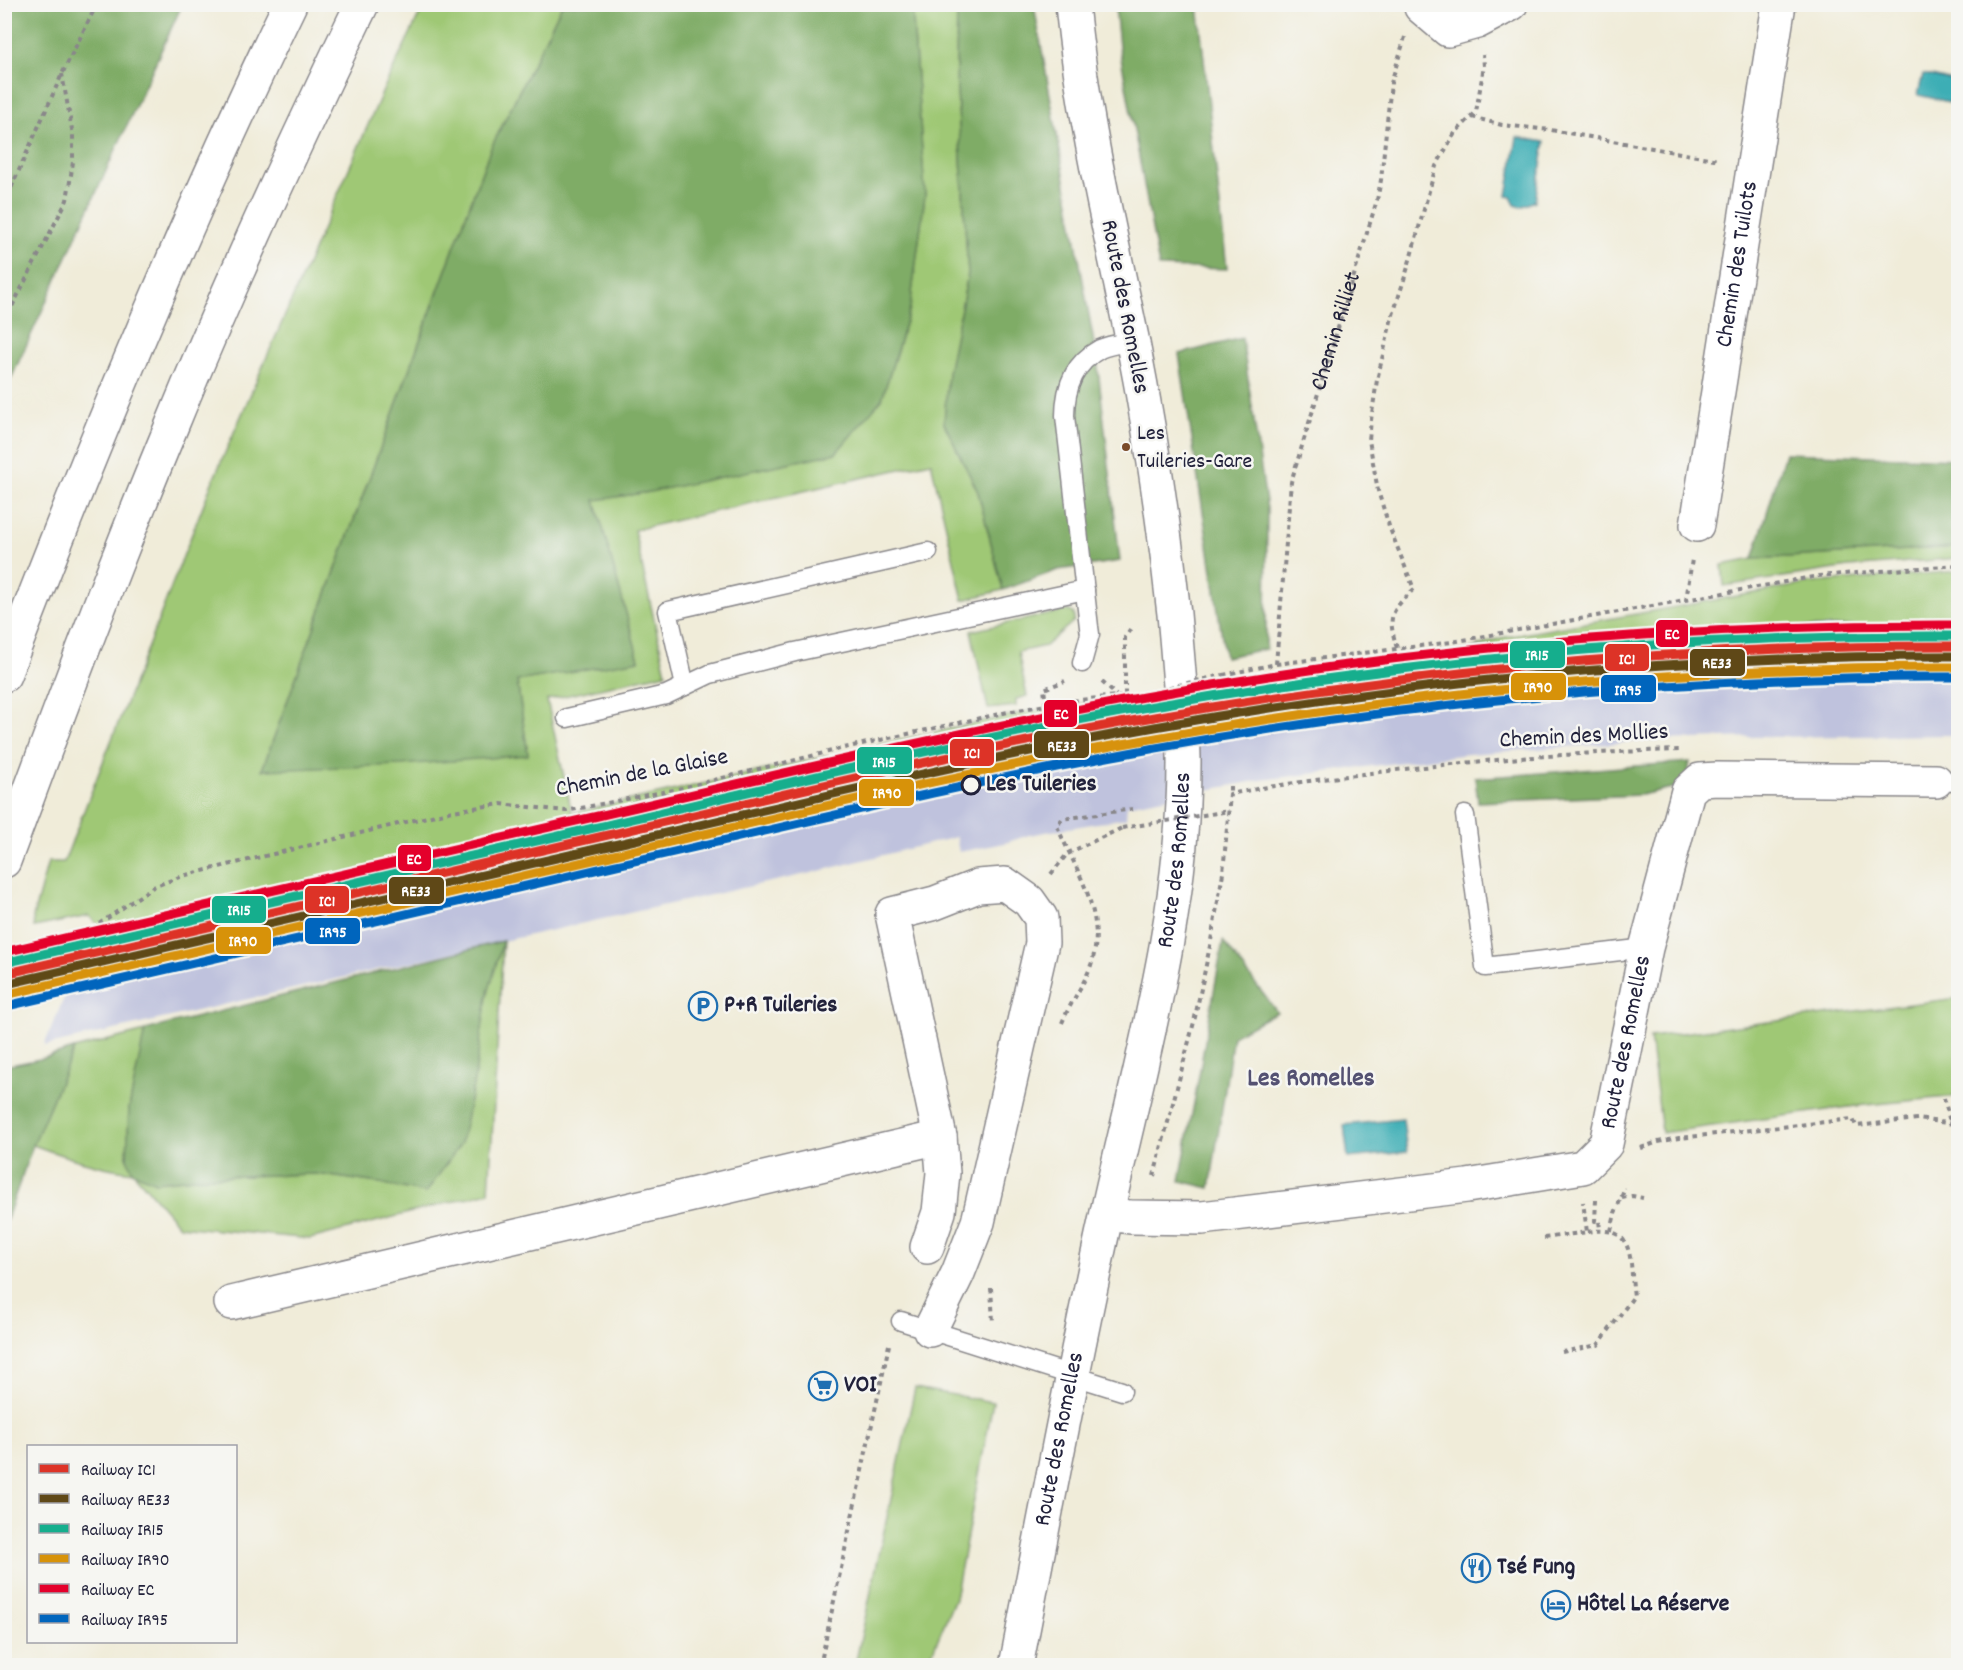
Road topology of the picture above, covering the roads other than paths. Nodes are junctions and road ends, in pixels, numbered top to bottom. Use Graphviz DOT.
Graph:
graph roads {
  1 [pos="290,4"];
  2 [pos="362,4"];
  3 [pos="1072,4"];
  4 [pos="1511,4"];
  5 [pos="1779,4"];
  6 [pos="1421,6"];
  7 [pos="1132,341"];
  8 [pos="1697,525"];
  9 [pos="928,552"];
  10 [pos="1085,590"];
  11 [pos="1082,663"];
  12 [pos="4,675"];
  13 [pos="684,686"];
  14 [pos="567,718"];
  15 [pos="1947,781"];
  16 [pos="1465,815"];
  17 [pos="4,861"];
  18 [pos="1646,948"];
  19 [pos="940,1137"];
  20 [pos="1118,1216"];
  21 [pos="927,1247"];
  22 [pos="231,1303"];
  23 [pos="908,1329"];
  24 [pos="1073,1376"];
  25 [pos="1122,1391"];
  26 [pos="1016,1665"];
  1 -- 12 [label="main road"];
  2 -- 17 [label="main road"];
  3 -- 7 [label="main road, Route des Romelles"];
  4 -- 6 [label="main road"];
  5 -- 8 [label="main road, Chemin des Tuilots"];
  7 -- 10 [label="lane"];
  7 -- 20 [label="main road, Route des Romelles"];
  9 -- 13 [label="lane"];
  10 -- 11 [label="lane"];
  10 -- 13 [label="lane"];
  13 -- 14 [label="lane"];
  15 -- 18 [label="main road, Route des Romelles"];
  16 -- 18 [label="lane"];
  18 -- 20 [label="main road, Route des Romelles"];
  19 -- 21 [label="main road"];
  19 -- 22 [label="main road"];
  19 -- 23 [label="main road"];
  20 -- 24 [label="main road, Route des Romelles"];
  23 -- 24 [label="lane"];
  24 -- 25 [label="lane"];
  24 -- 26 [label="main road, Route des Romelles"];
}
